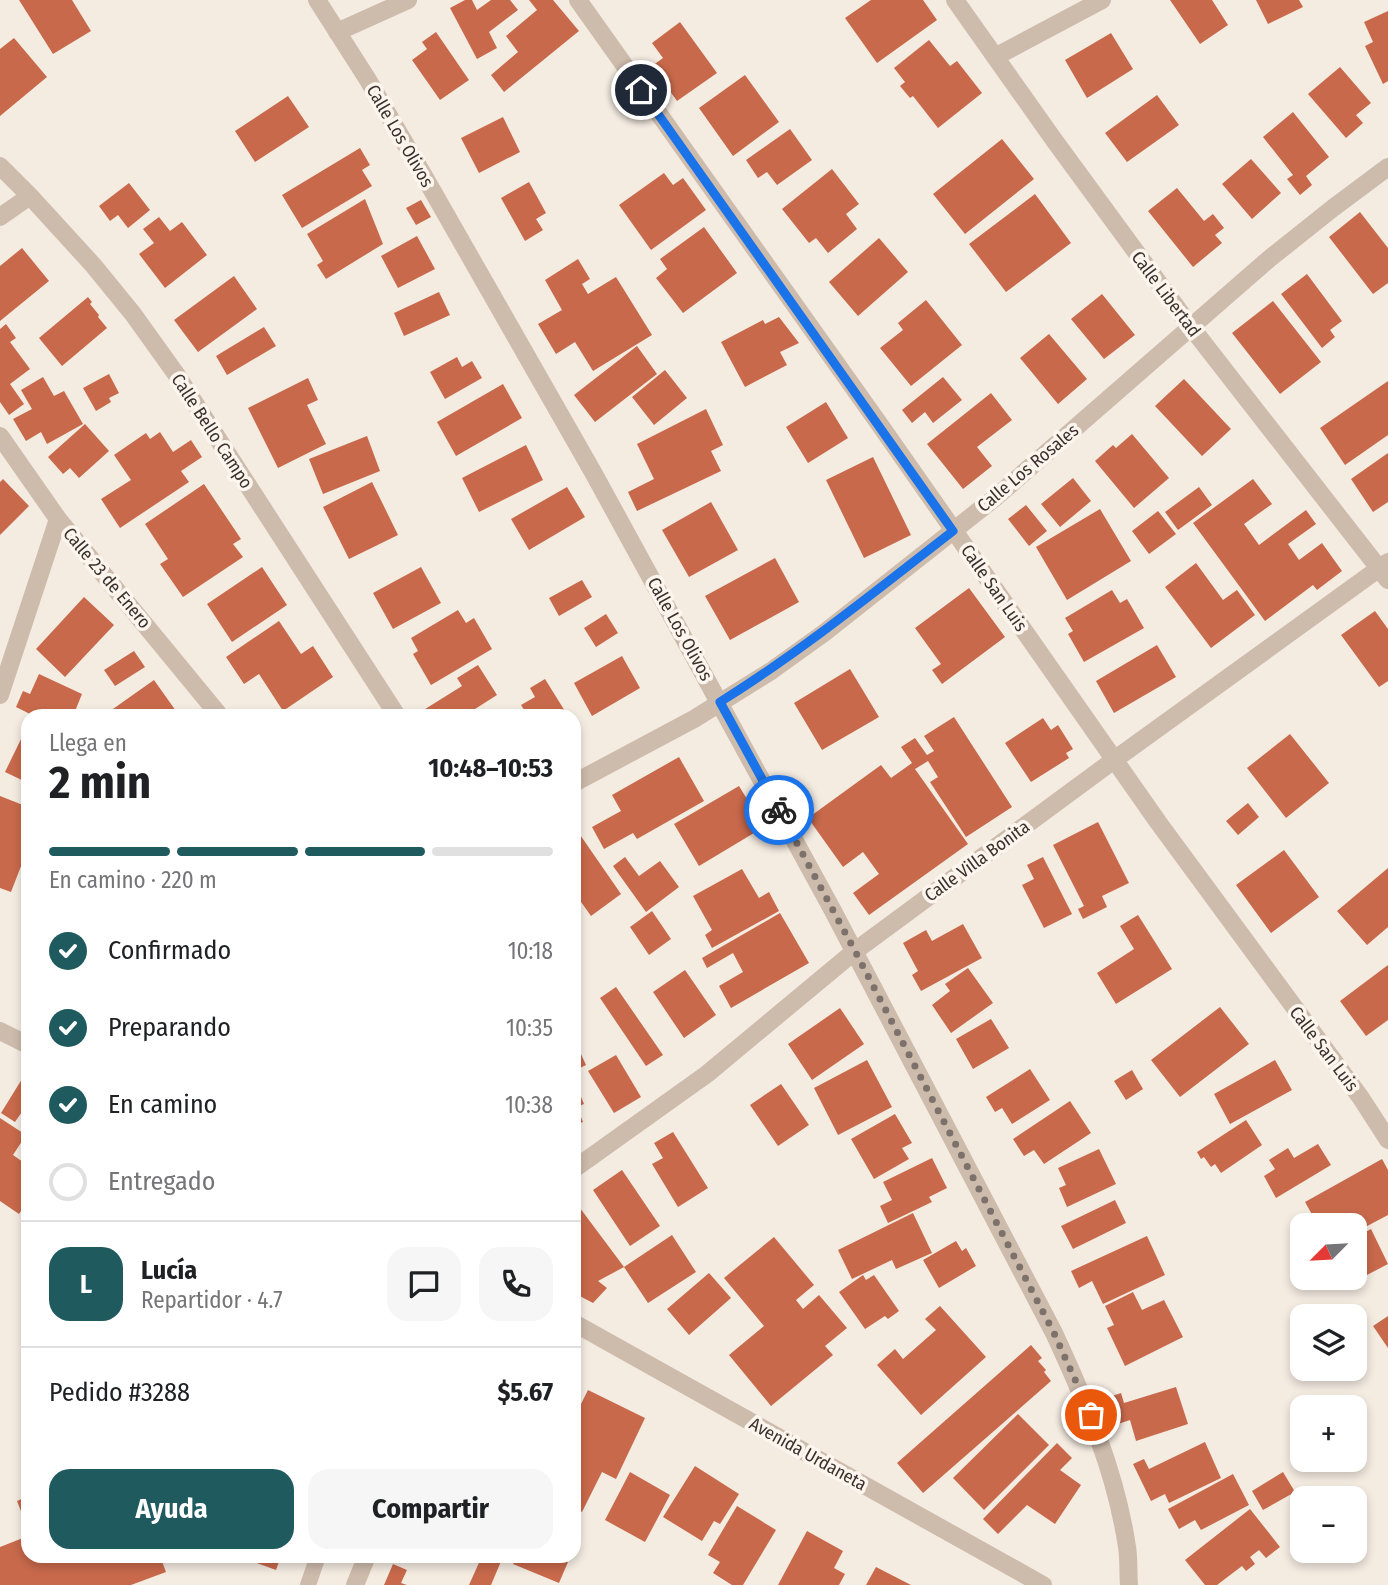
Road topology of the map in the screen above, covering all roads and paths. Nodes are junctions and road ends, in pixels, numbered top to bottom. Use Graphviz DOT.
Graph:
graph roads {
  1 [pos="317,0"];
  2 [pos="408,0"];
  3 [pos="578,0"];
  4 [pos="955,0"];
  5 [pos="1102,0"];
  6 [pos="337,32"];
  7 [pos="995,57"];
  8 [pos="0,166"];
  9 [pos="1388,167"];
  10 [pos="30,196"];
  11 [pos="0,217"];
  12 [pos="1191,327"];
  13 [pos="0,436"];
  14 [pos="58,519"];
  15 [pos="953,531"];
  16 [pos="1385,570"];
  17 [pos="0,695"];
  18 [pos="720,702"];
  19 [pos="214,709"];
  20 [pos="392,709"];
  21 [pos="1114,760"];
  22 [pos="581,779"];
  23 [pos="855,951"];
  24 [pos="0,1031"];
  25 [pos="21,1042"];
  26 [pos="1388,1140"];
  27 [pos="581,1164"];
  28 [pos="581,1327"];
  29 [pos="316,1563"];
  30 [pos="364,1563"];
  31 [pos="308,1585"];
  32 [pos="355,1585"];
  33 [pos="1043,1585"];
  34 [pos="1129,1585"];
  1 -- 6 [label="street, Calle Los Olivos"];
  2 -- 6 [label="street"];
  3 -- 15 [label="street, Calle San Luis"];
  4 -- 7 [label="street, Calle Libertad"];
  5 -- 7 [label="street"];
  6 -- 18 [label="street, Calle Los Olivos"];
  7 -- 12 [label="street, Calle Libertad"];
  8 -- 10 [label="street, Calle Bello Campo"];
  9 -- 12 [label="street, Calle Los Rosales"];
  10 -- 11 [label="street"];
  10 -- 20 [label="street, Calle Bello Campo"];
  12 -- 15 [label="street, Calle Los Rosales"];
  12 -- 16 [label="street, Calle Libertad"];
  13 -- 14 [label="street, Calle 23 de Enero"];
  14 -- 17 [label="street"];
  14 -- 19 [label="street, Calle 23 de Enero"];
  15 -- 18 [label="street, Calle Los Rosales"];
  15 -- 21 [label="street, Calle San Luis"];
  16 -- 21 [label="street, Calle Villa Bonita"];
  18 -- 22 [label="street, Calle Los Rosales"];
  18 -- 23 [label="street, Calle Los Olivos"];
  21 -- 23 [label="street, Calle Villa Bonita"];
  21 -- 26 [label="street, Calle San Luis"];
  23 -- 27 [label="street, Calle Villa Bonita"];
  23 -- 34 [label="street, Calle Los Olivos"];
  24 -- 25 [label="street"];
  28 -- 33 [label="street, Avenida Urdaneta"];
  29 -- 31 [label="lane"];
  30 -- 32 [label="street"];
}
